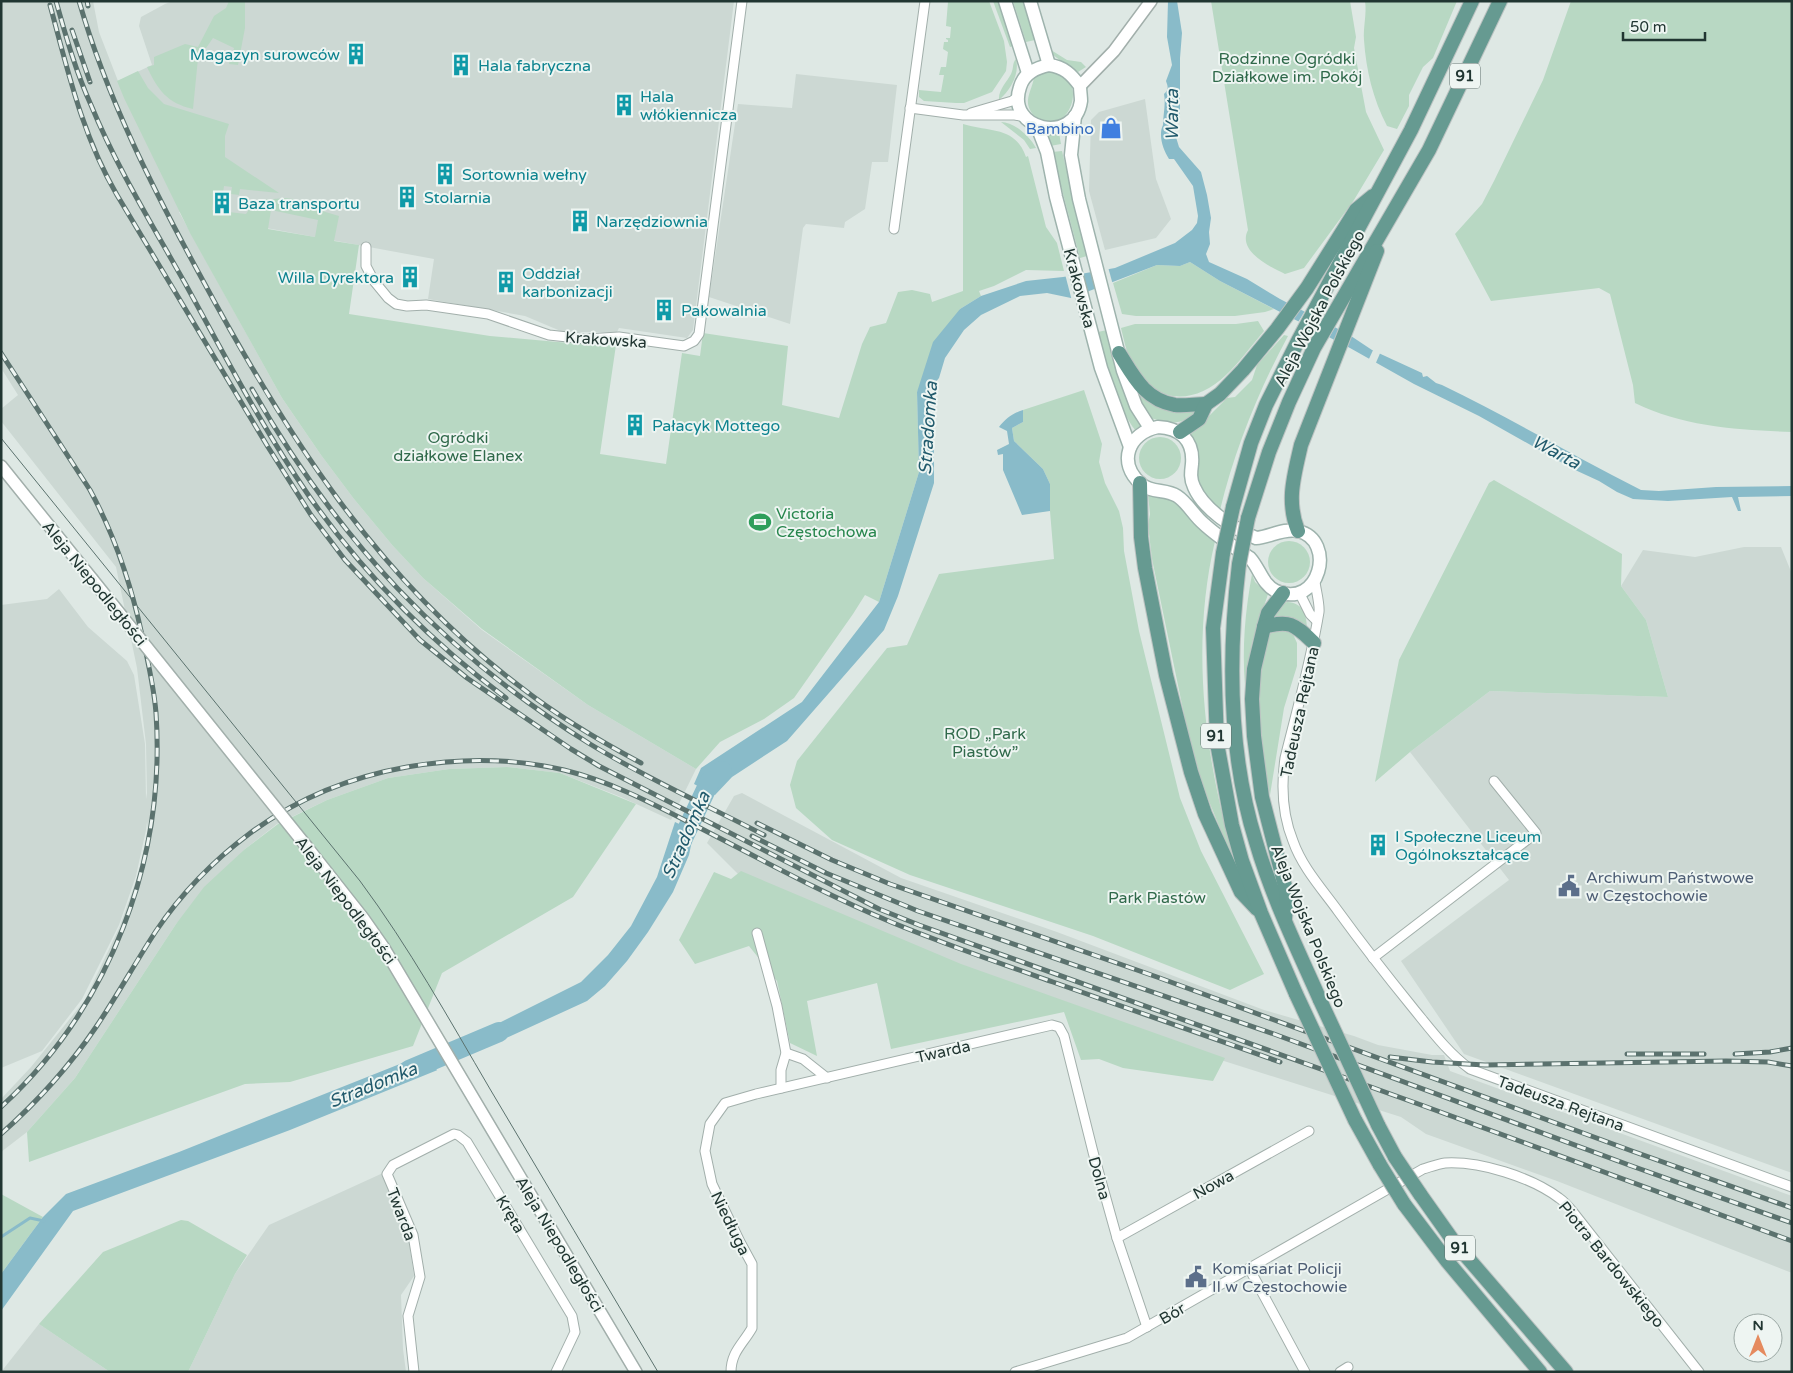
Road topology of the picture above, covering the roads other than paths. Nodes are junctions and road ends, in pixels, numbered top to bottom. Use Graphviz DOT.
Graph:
graph roads {
  1 [pos="742,1"];
  2 [pos="925,1"];
  3 [pos="1005,1"];
  4 [pos="1030,1"];
  5 [pos="1151,1"];
  6 [pos="1472,1"];
  7 [pos="1500,1"];
  8 [pos="1049,65"];
  9 [pos="1028,73"];
  10 [pos="1080,86"];
  11 [pos="1018,97"];
  12 [pos="910,108"];
  13 [pos="963,115"];
  14 [pos="1075,116"];
  15 [pos="1025,117"];
  16 [pos="1037,126"];
  17 [pos="1378,192"];
  18 [pos="1393,209"];
  19 [pos="894,229"];
  20 [pos="366,246"];
  21 [pos="1119,353"];
  22 [pos="1206,404"];
  23 [pos="1150,428"];
  24 [pos="1180,432"];
  25 [pos="1130,447"];
  26 [pos="1,466"];
  27 [pos="1140,483"];
  28 [pos="1298,531"];
  29 [pos="1315,582"];
  30 [pos="1299,592"];
  31 [pos="1284,593"];
  32 [pos="1316,620"];
  33 [pos="1264,627"];
  34 [pos="1314,643"];
  35 [pos="1494,781"];
  36 [pos="1261,913"];
  37 [pos="1285,922"];
  38 [pos="757,933"];
  39 [pos="1373,958"];
  40 [pos="1059,1027"];
  41 [pos="786,1054"];
  42 [pos="827,1078"];
  43 [pos="781,1088"];
  44 [pos="725,1103"];
  45 [pos="1310,1131"];
  46 [pos="1423,1169"];
  47 [pos="387,1174"];
  48 [pos="1792,1187"];
  49 [pos="1117,1238"];
  50 [pos="1249,1268"];
  51 [pos="1147,1327"];
  52 [pos="1028,1370"];
  53 [pos="414,1372"];
  54 [pos="556,1372"];
  55 [pos="636,1372"];
  56 [pos="731,1372"];
  57 [pos="1015,1372"];
  58 [pos="1305,1372"];
  59 [pos="1540,1372"];
  60 [pos="1566,1372"];
  61 [pos="1699,1372"];
  1 -- 20 [label="street, Krakowska"];
  2 -- 12 [label="street"];
  3 -- 9 [label="main road"];
  4 -- 8 [label="main road"];
  5 -- 10 [label="street"];
  6 -- 17 [label="main road, Aleja Wojska Polskiego / 91"];
  7 -- 18 [label="main road, Aleja Wojska Polskiego / 91"];
  8 -- 9 [label="main road"];
  8 -- 10 [label="main road"];
  9 -- 11 [label="main road"];
  10 -- 14 [label="main road"];
  11 -- 13 [label="street"];
  11 -- 15 [label="main road"];
  12 -- 13 [label="street"];
  12 -- 19 [label="street"];
  13 -- 15 [label="street"];
  14 -- 16 [label="main road"];
  14 -- 21 [label="main road, Krakowska"];
  15 -- 16 [label="main road"];
  16 -- 25 [label="main road, Krakowska"];
  17 -- 22 [label="main road"];
  17 -- 36 [label="main road, Aleja Wojska Polskiego / 91, bridge"];
  18 -- 28 [label="main road"];
  18 -- 37 [label="main road, Aleja Wojska Polskiego / 91, bridge"];
  21 -- 22 [label="main road"];
  21 -- 23 [label="main road, Krakowska"];
  22 -- 24 [label="main road"];
  23 -- 24 [label="main road"];
  23 -- 25 [label="main road"];
  24 -- 28 [label="main road"];
  25 -- 27 [label="main road, Krakowska"];
  26 -- 55 [label="street, Aleja Niepodległości, bridge"];
  27 -- 31 [label="main road"];
  27 -- 36 [label="main road"];
  28 -- 29 [label="main road"];
  29 -- 30 [label="main road"];
  29 -- 32 [label="street, Tadeusza Rejtana"];
  30 -- 31 [label="main road"];
  30 -- 32 [label="street"];
  31 -- 33 [label="main road"];
  32 -- 34 [label="street, Tadeusza Rejtana"];
  33 -- 34 [label="main road"];
  33 -- 37 [label="main road"];
  34 -- 39 [label="street, Tadeusza Rejtana"];
  35 -- 39 [label="street"];
  36 -- 59 [label="main road, Aleja Wojska Polskiego / 91, bridge"];
  37 -- 60 [label="main road, Aleja Wojska Polskiego / 91, bridge"];
  38 -- 41 [label="street"];
  39 -- 48 [label="street, Tadeusza Rejtana"];
  40 -- 42 [label="street, Twarda"];
  40 -- 49 [label="street, Dolna"];
  41 -- 42 [label="street"];
  41 -- 43 [label="street"];
  42 -- 43 [label="street, Twarda"];
  43 -- 44 [label="street, Twarda"];
  44 -- 56 [label="street, Niedługa"];
  45 -- 49 [label="street, Nowa"];
  46 -- 50 [label="street, Bór"];
  46 -- 61 [label="street, Piotra Bardowskiego"];
  47 -- 53 [label="street, Twarda"];
  47 -- 54 [label="street, Kręta"];
  49 -- 51 [label="street, Dolna"];
  50 -- 51 [label="street, Bór"];
  50 -- 58 [label="street"];
  51 -- 52 [label="street, Bór"];
  52 -- 57 [label="street, Bór"];
}
